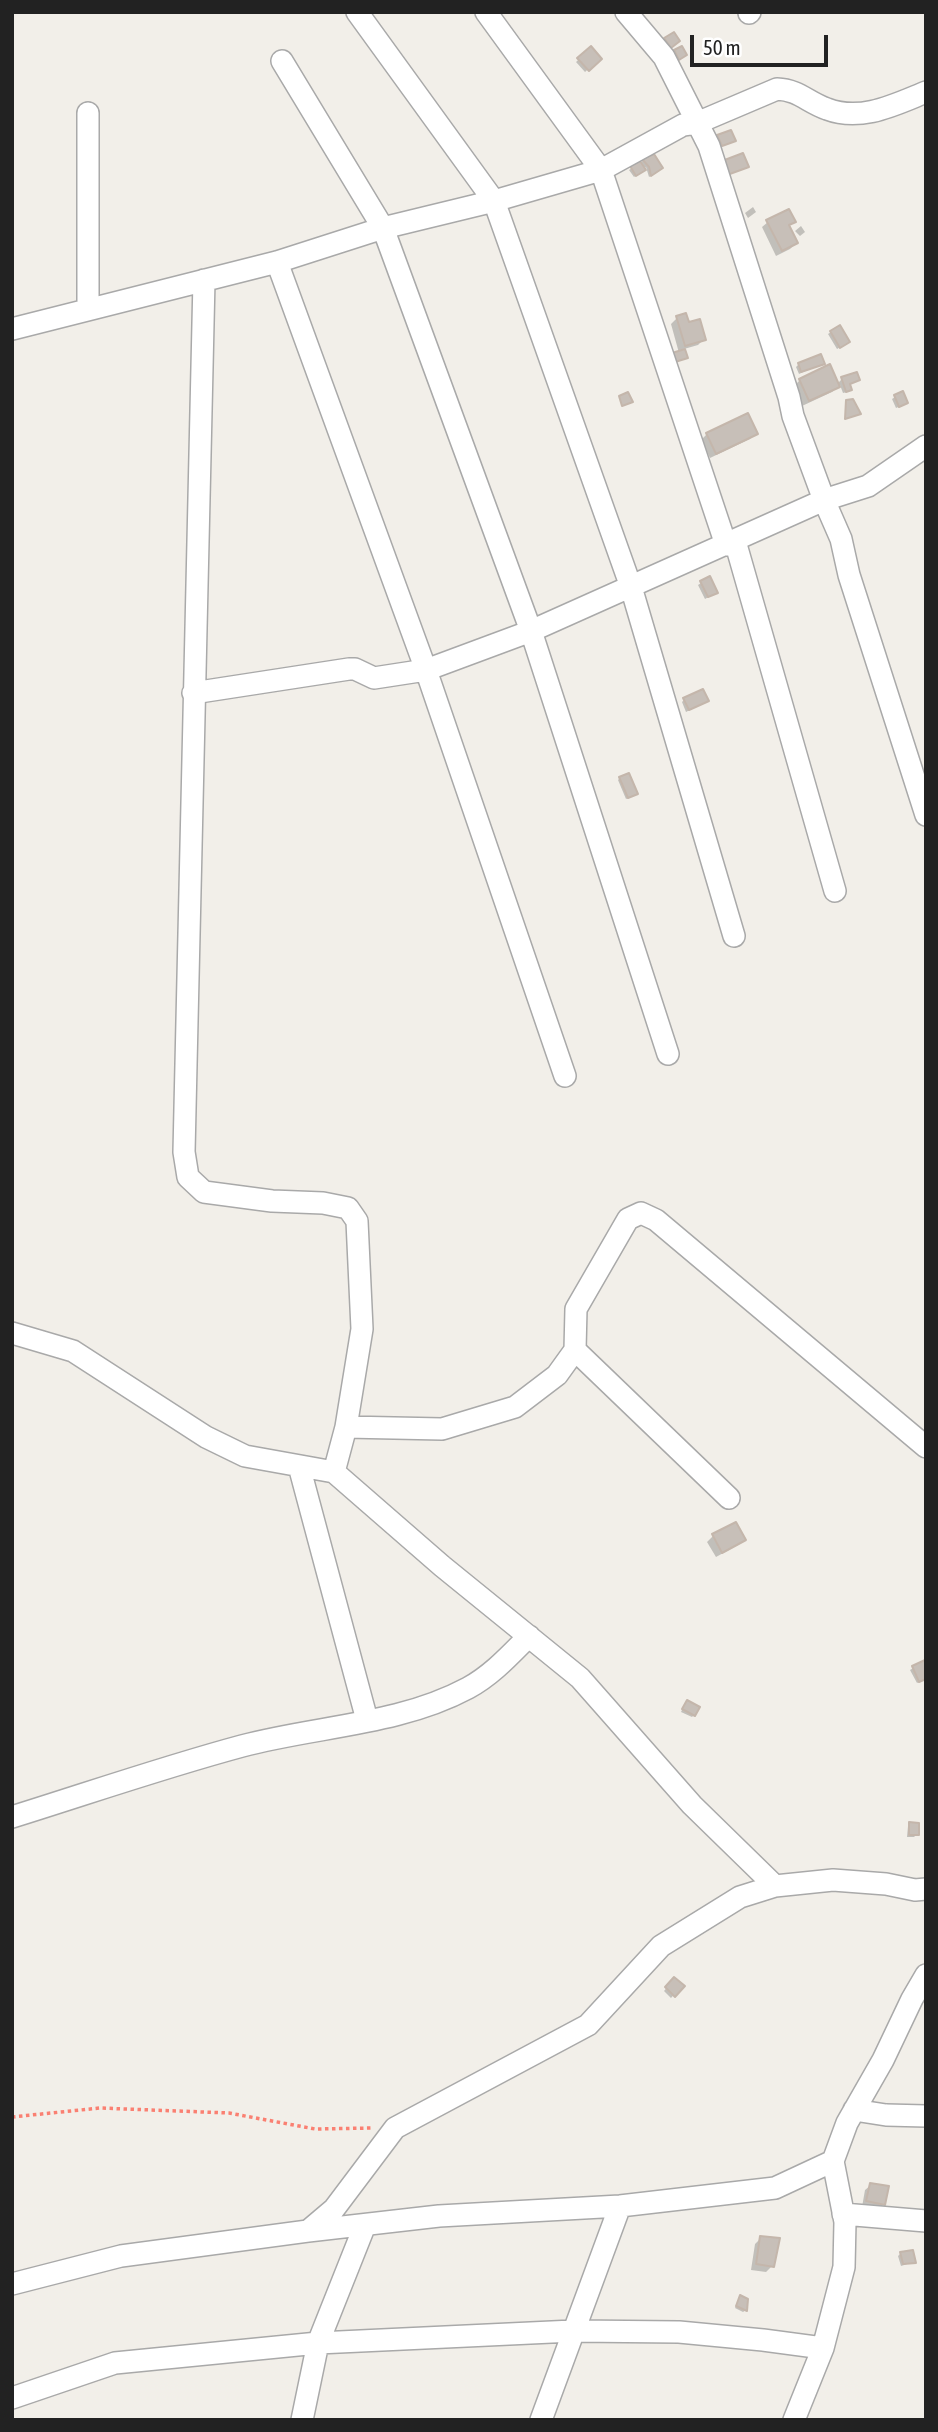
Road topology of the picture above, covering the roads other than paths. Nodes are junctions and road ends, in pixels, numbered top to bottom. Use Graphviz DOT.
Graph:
graph roads {
  1 [pos="357,12"];
  2 [pos="486,12"];
  3 [pos="626,12"];
  4 [pos="282,61"];
  5 [pos="926,92"];
  6 [pos="88,113"];
  7 [pos="697,122"];
  8 [pos="601,170"];
  9 [pos="494,201"];
  10 [pos="383,228"];
  11 [pos="277,262"];
  12 [pos="204,280"];
  13 [pos="89,309"];
  14 [pos="12,329"];
  15 [pos="926,446"];
  16 [pos="824,500"];
  17 [pos="731,543"];
  18 [pos="631,587"];
  19 [pos="531,631"];
  20 [pos="426,670"];
  21 [pos="193,693"];
  22 [pos="926,814"];
  23 [pos="835,891"];
  24 [pos="734,936"];
  25 [pos="668,1054"];
  26 [pos="565,1076"];
  27 [pos="12,1333"];
  28 [pos="575,1350"];
  29 [pos="346,1427"];
  30 [pos="926,1447"];
  31 [pos="299,1466"];
  32 [pos="334,1472"];
  33 [pos="729,1498"];
  34 [pos="529,1636"];
  35 [pos="367,1720"];
  36 [pos="12,1817"];
  37 [pos="775,1886"];
  38 [pos="926,1889"];
  39 [pos="926,1975"];
  40 [pos="854,2110"];
  41 [pos="926,2116"];
  42 [pos="833,2161"];
  43 [pos="620,2206"];
  44 [pos="844,2214"];
  45 [pos="926,2221"];
  46 [pos="365,2225"];
  47 [pos="308,2231"];
  48 [pos="12,2284"];
  49 [pos="573,2331"];
  50 [pos="318,2343"];
  51 [pos="822,2348"];
  52 [pos="12,2398"];
  53 [pos="302,2420"];
  54 [pos="541,2420"];
  55 [pos="793,2420"];
  1 -- 9 [label="street"];
  2 -- 8 [label="street"];
  3 -- 7 [label="street"];
  4 -- 10 [label="street"];
  5 -- 7 [label="street"];
  6 -- 13 [label="street"];
  7 -- 8 [label="street"];
  7 -- 16 [label="street"];
  8 -- 9 [label="street"];
  8 -- 17 [label="street"];
  9 -- 10 [label="street"];
  9 -- 18 [label="street"];
  10 -- 11 [label="street"];
  10 -- 19 [label="street"];
  11 -- 12 [label="street"];
  11 -- 20 [label="street"];
  12 -- 13 [label="street"];
  12 -- 21 [label="street"];
  13 -- 14 [label="street"];
  15 -- 16 [label="street"];
  16 -- 17 [label="street"];
  16 -- 22 [label="street"];
  17 -- 18 [label="street"];
  17 -- 23 [label="street"];
  18 -- 19 [label="street"];
  18 -- 24 [label="street"];
  19 -- 20 [label="street"];
  19 -- 25 [label="street"];
  20 -- 21 [label="street"];
  20 -- 26 [label="street"];
  21 -- 29 [label="street"];
  27 -- 31 [label="street"];
  28 -- 29 [label="street"];
  28 -- 30 [label="street"];
  28 -- 33 [label="street"];
  29 -- 32 [label="street"];
  31 -- 32 [label="street"];
  31 -- 35 [label="street"];
  32 -- 34 [label="street"];
  34 -- 35 [label="street"];
  34 -- 37 [label="street"];
  35 -- 36 [label="street"];
  37 -- 38 [label="street"];
  37 -- 47 [label="street"];
  39 -- 40 [label="street"];
  40 -- 41 [label="street"];
  40 -- 42 [label="street"];
  42 -- 43 [label="street"];
  42 -- 44 [label="street"];
  43 -- 46 [label="street"];
  43 -- 49 [label="street"];
  44 -- 45 [label="street"];
  44 -- 51 [label="street"];
  46 -- 47 [label="street"];
  46 -- 50 [label="street"];
  47 -- 48 [label="street"];
  49 -- 50 [label="street"];
  49 -- 51 [label="street"];
  49 -- 54 [label="street"];
  50 -- 52 [label="street"];
  50 -- 53 [label="street"];
  51 -- 55 [label="street"];
}
